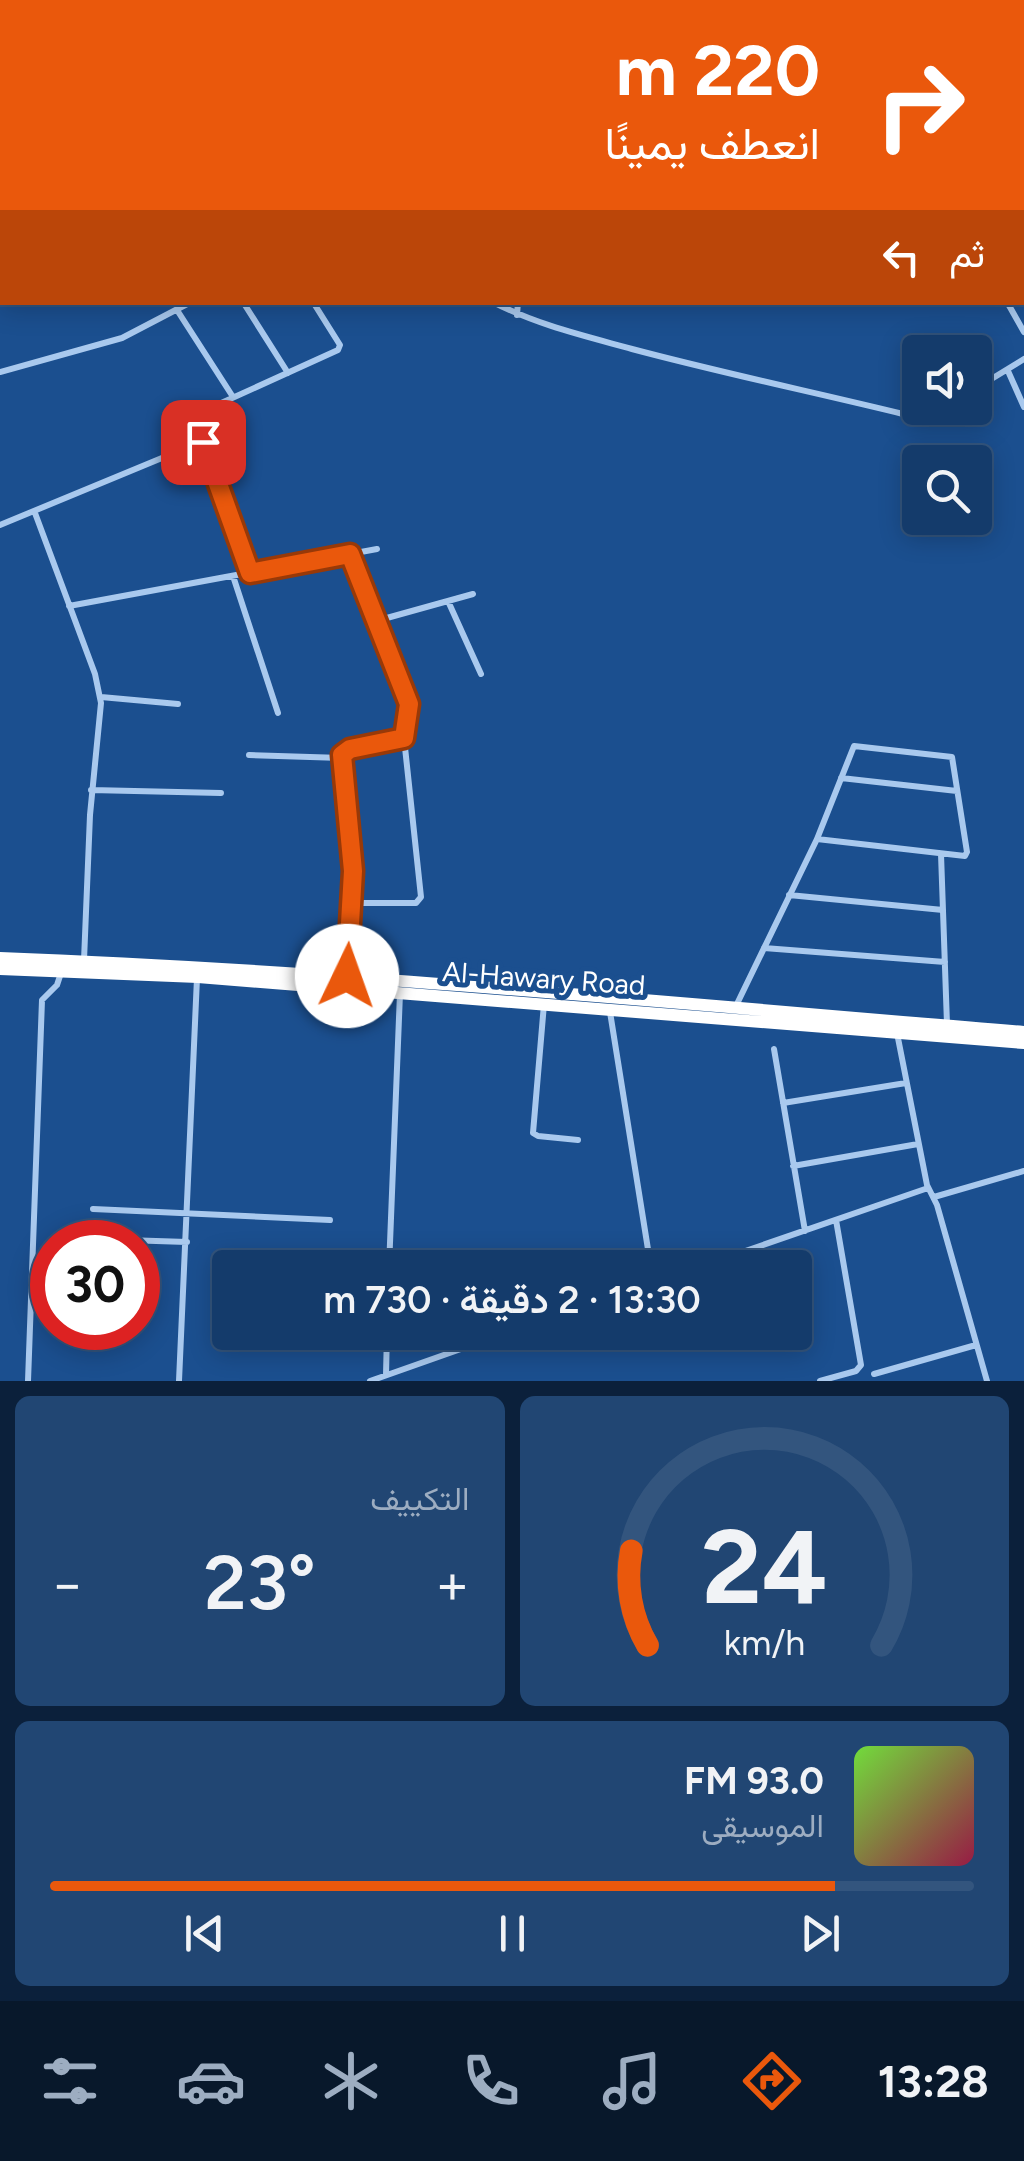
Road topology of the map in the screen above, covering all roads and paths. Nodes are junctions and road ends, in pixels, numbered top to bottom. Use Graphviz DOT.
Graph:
graph roads {
  1 [pos="186,305"];
  2 [pos="245,305"];
  3 [pos="314,305"];
  4 [pos="499,305"];
  5 [pos="518,305"];
  6 [pos="1008,305"];
  7 [pos="177,310"];
  8 [pos="517,314"];
  9 [pos="1024,332"];
  10 [pos="1024,359"];
  11 [pos="0,372"];
  12 [pos="1008,372"];
  13 [pos="288,373"];
  14 [pos="992,380"];
  15 [pos="233,398"];
  16 [pos="1024,408"];
  17 [pos="902,414"];
  18 [pos="177,423"];
  19 [pos="35,513"];
  20 [pos="0,525"];
  21 [pos="377,550"];
  22 [pos="350,554"];
  23 [pos="250,573"];
  24 [pos="233,576"];
  25 [pos="474,594"];
  26 [pos="448,602"];
  27 [pos="70,606"];
  28 [pos="376,621"];
  29 [pos="481,674"];
  30 [pos="100,697"];
  31 [pos="178,704"];
  32 [pos="278,713"];
  33 [pos="404,738"];
  34 [pos="249,755"];
  35 [pos="342,758"];
  36 [pos="841,778"];
  37 [pos="92,790"];
  38 [pos="221,792"];
  39 [pos="957,792"];
  40 [pos="817,839"];
  41 [pos="942,854"];
  42 [pos="790,895"];
  43 [pos="351,903"];
  44 [pos="943,910"];
  45 [pos="764,948"];
  46 [pos="0,958"];
  47 [pos="84,960"];
  48 [pos="945,962"];
  49 [pos="27,964"];
  50 [pos="0,968"];
  51 [pos="62,969"];
  52 [pos="347,976"];
  53 [pos="198,977"];
  54 [pos="400,992"];
  55 [pos="544,1003"];
  56 [pos="609,1008"];
  57 [pos="735,1009"];
  58 [pos="948,1026"];
  59 [pos="896,1032"];
  60 [pos="1024,1032"];
  61 [pos="1024,1043"];
  62 [pos="774,1049"];
  63 [pos="906,1084"];
  64 [pos="783,1103"];
  65 [pos="578,1140"];
  66 [pos="918,1144"];
  67 [pos="793,1166"];
  68 [pos="1024,1171"];
  69 [pos="928,1188"];
  70 [pos="934,1196"];
  71 [pos="93,1209"];
  72 [pos="188,1212"];
  73 [pos="330,1220"];
  74 [pos="836,1220"];
  75 [pos="804,1231"];
  76 [pos="160,1241"];
  77 [pos="187,1242"];
  78 [pos="390,1250"];
  79 [pos="649,1250"];
  80 [pos="749,1250"];
  81 [pos="976,1346"];
  82 [pos="387,1350"];
  83 [pos="458,1350"];
  84 [pos="874,1374"];
  85 [pos="386,1375"];
  86 [pos="28,1381"];
  87 [pos="180,1381"];
  88 [pos="370,1381"];
  89 [pos="820,1381"];
  90 [pos="987,1381"];
  1 -- 7 [label="street"];
  2 -- 13 [label="street"];
  3 -- 13 [label="street"];
  4 -- 8 [label="street"];
  5 -- 8 [label="street"];
  6 -- 9 [label="street"];
  7 -- 11 [label="street"];
  7 -- 15 [label="street"];
  8 -- 17 [label="street"];
  10 -- 12 [label="street"];
  12 -- 14 [label="street"];
  12 -- 16 [label="street"];
  13 -- 15 [label="street"];
  15 -- 18 [label="street"];
  19 -- 20 [label="street"];
  19 -- 23 [label="street"];
  19 -- 27 [label="street"];
  21 -- 22 [label="street"];
  22 -- 23 [label="street"];
  22 -- 28 [label="street"];
  23 -- 24 [label="street"];
  24 -- 27 [label="street"];
  24 -- 32 [label="street"];
  25 -- 26 [label="street"];
  26 -- 28 [label="street"];
  26 -- 29 [label="street"];
  27 -- 30 [label="street"];
  28 -- 33 [label="street"];
  30 -- 31 [label="street"];
  30 -- 37 [label="street"];
  33 -- 35 [label="street"];
  33 -- 43 [label="street"];
  34 -- 35 [label="street"];
  35 -- 43 [label="street"];
  36 -- 39 [label="street"];
  36 -- 39 [label="street"];
  36 -- 40 [label="street"];
  37 -- 38 [label="street"];
  37 -- 47 [label="street"];
  39 -- 41 [label="street"];
  40 -- 41 [label="street"];
  40 -- 42 [label="street"];
  41 -- 44 [label="street"];
  42 -- 44 [label="street"];
  42 -- 45 [label="street"];
  43 -- 52 [label="street"];
  44 -- 48 [label="street"];
  45 -- 48 [label="street"];
  45 -- 57 [label="street"];
  46 -- 49 [label="highway, Al-Hawary Road"];
  47 -- 49 [label="highway, Al-Hawary Road"];
  47 -- 52 [label="highway, Al-Hawary Road"];
  48 -- 58 [label="street"];
  49 -- 50 [label="highway, Al-Hawary Road"];
  49 -- 51 [label="highway, Al-Hawary Road"];
  51 -- 53 [label="highway, Al-Hawary Road"];
  51 -- 86 [label="street"];
  52 -- 57 [label="highway, Al-Hawary Road"];
  53 -- 54 [label="highway, Al-Hawary Road"];
  53 -- 72 [label="street"];
  54 -- 55 [label="highway, Al-Hawary Road"];
  54 -- 78 [label="street"];
  55 -- 56 [label="highway, Al-Hawary Road"];
  55 -- 65 [label="street"];
  56 -- 59 [label="highway, Al-Hawary Road"];
  56 -- 79 [label="street"];
  57 -- 58 [label="highway, Al-Hawary Road"];
  58 -- 60 [label="highway, Al-Hawary Road"];
  59 -- 61 [label="highway, Al-Hawary Road"];
  59 -- 63 [label="street"];
  62 -- 64 [label="street"];
  63 -- 64 [label="street"];
  63 -- 66 [label="street"];
  64 -- 67 [label="street"];
  66 -- 67 [label="street"];
  66 -- 69 [label="street"];
  67 -- 75 [label="street"];
  68 -- 70 [label="street"];
  69 -- 70 [label="street"];
  69 -- 74 [label="street"];
  70 -- 81 [label="street"];
  71 -- 72 [label="street"];
  72 -- 73 [label="street"];
  72 -- 77 [label="street"];
  74 -- 75 [label="street"];
  74 -- 89 [label="street"];
  75 -- 80 [label="street"];
  76 -- 77 [label="street"];
  77 -- 87 [label="street"];
  81 -- 84 [label="street"];
  81 -- 90 [label="street"];
  82 -- 85 [label="street"];
  83 -- 85 [label="street"];
  85 -- 88 [label="street"];
}
